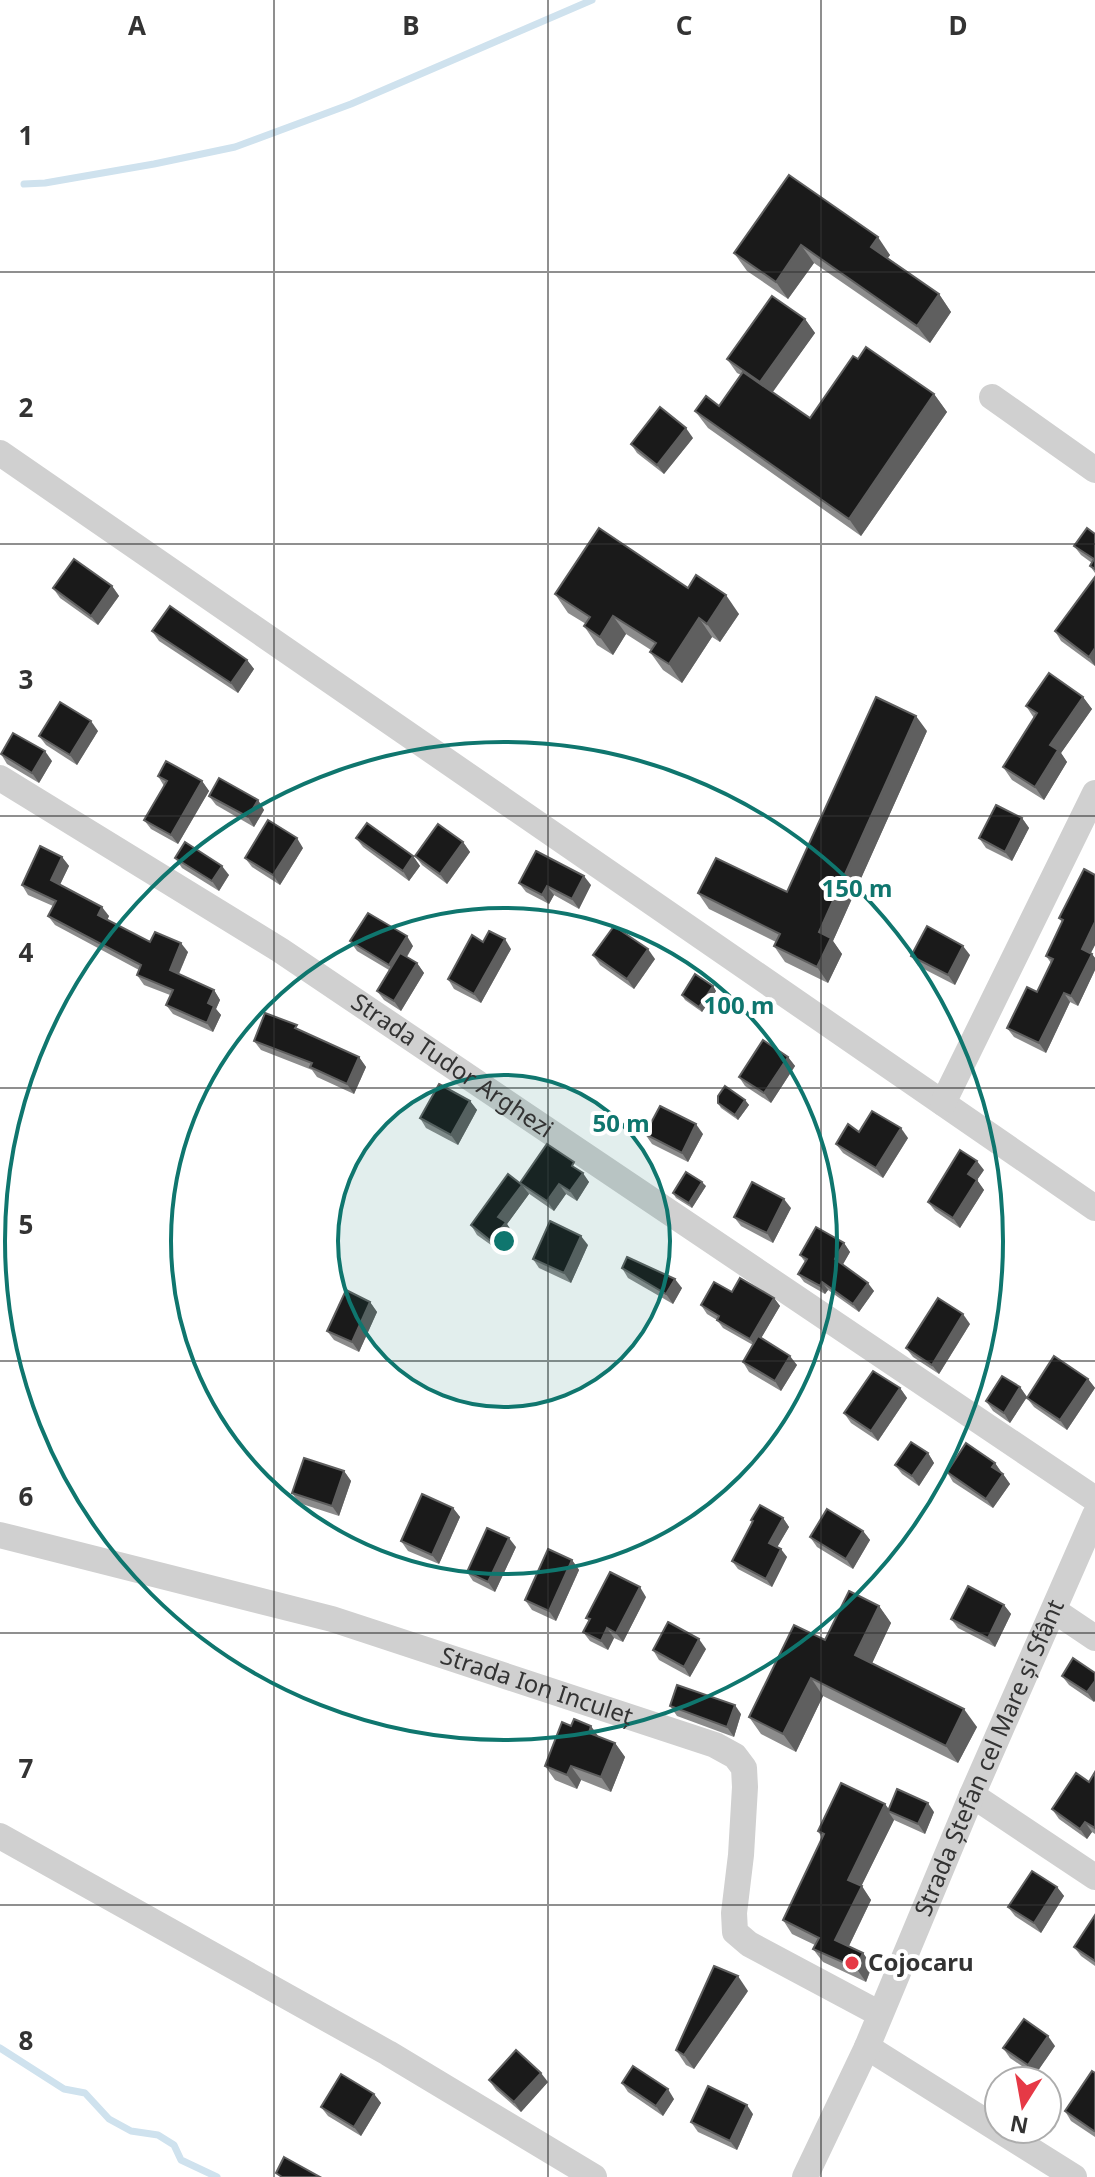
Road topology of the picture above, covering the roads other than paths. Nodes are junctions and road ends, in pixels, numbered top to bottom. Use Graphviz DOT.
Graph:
graph roads {
  1 [pos="992,397"];
  2 [pos="0,453"];
  3 [pos="1095,470"];
  4 [pos="0,778"];
  5 [pos="1095,793"];
  6 [pos="943,1103"];
  7 [pos="1095,1208"];
  8 [pos="1095,1499"];
  9 [pos="1095,1515"];
  10 [pos="0,1535"];
  11 [pos="1055,1611"];
  12 [pos="1095,1638"];
  13 [pos="972,1795"];
  14 [pos="0,1836"];
  15 [pos="1095,1877"];
  16 [pos="880,2014"];
  17 [pos="867,2047"];
  18 [pos="594,2177"];
  19 [pos="805,2177"];
  20 [pos="1074,2177"];
  1 -- 3 [label="street"];
  2 -- 6 [label="street"];
  4 -- 8 [label="street, Strada Tudor Arghezi"];
  5 -- 6 [label="street"];
  6 -- 7 [label="street"];
  9 -- 11 [label="street, Strada Ștefan cel Mare și Sfânt"];
  10 -- 16 [label="street, Strada Ion Inculeț"];
  11 -- 12 [label="street"];
  11 -- 13 [label="street, Strada Ștefan cel Mare și Sfânt"];
  13 -- 15 [label="street"];
  13 -- 16 [label="street, Strada Ștefan cel Mare și Sfânt"];
  14 -- 18 [label="street"];
  16 -- 17 [label="street, Strada Ștefan cel Mare și Sfânt"];
  17 -- 19 [label="street, Strada Ștefan cel Mare și Sfânt"];
  17 -- 20 [label="street"];
}
